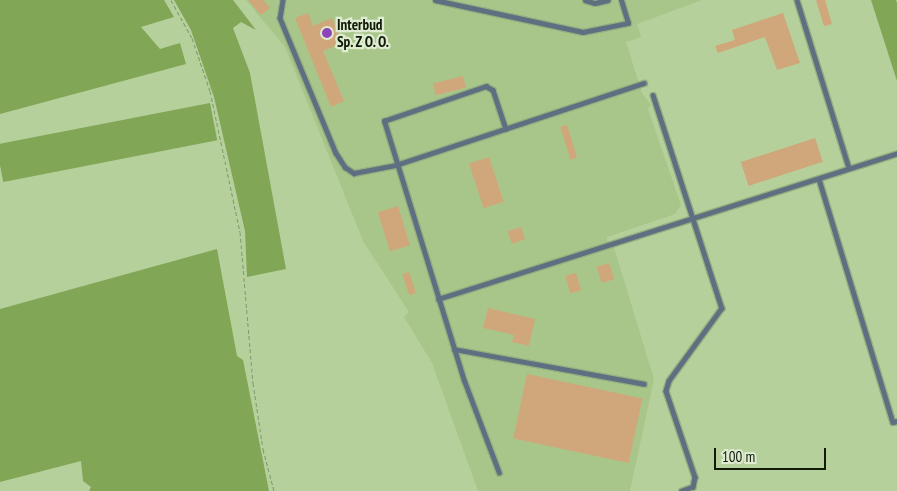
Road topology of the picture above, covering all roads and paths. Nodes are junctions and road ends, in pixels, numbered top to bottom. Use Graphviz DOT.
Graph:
graph roads {
  1 [pos="171,0"];
  2 [pos="283,0"];
  3 [pos="435,0"];
  4 [pos="585,0"];
  5 [pos="608,0"];
  6 [pos="621,0"];
  7 [pos="797,0"];
  8 [pos="644,83"];
  9 [pos="654,95"];
  10 [pos="506,129"];
  11 [pos="897,153"];
  12 [pos="396,165"];
  13 [pos="849,168"];
  14 [pos="819,179"];
  15 [pos="692,219"];
  16 [pos="438,298"];
  17 [pos="454,349"];
  18 [pos="644,384"];
  19 [pos="897,421"];
  20 [pos="500,473"];
  21 [pos="274,491"];
  22 [pos="682,491"];
  1 -- 21 [label="path"];
  2 -- 12 [label="lane"];
  3 -- 6 [label="lane"];
  4 -- 5 [label="lane"];
  7 -- 13 [label="lane"];
  8 -- 10 [label="lane"];
  9 -- 15 [label="lane"];
  10 -- 12 [label="lane"];
  10 -- 12 [label="lane"];
  11 -- 13 [label="lane"];
  12 -- 16 [label="lane"];
  13 -- 14 [label="lane"];
  14 -- 15 [label="lane"];
  14 -- 19 [label="lane"];
  15 -- 16 [label="lane"];
  15 -- 22 [label="lane"];
  16 -- 17 [label="lane"];
  17 -- 18 [label="lane"];
  17 -- 20 [label="lane"];
}
